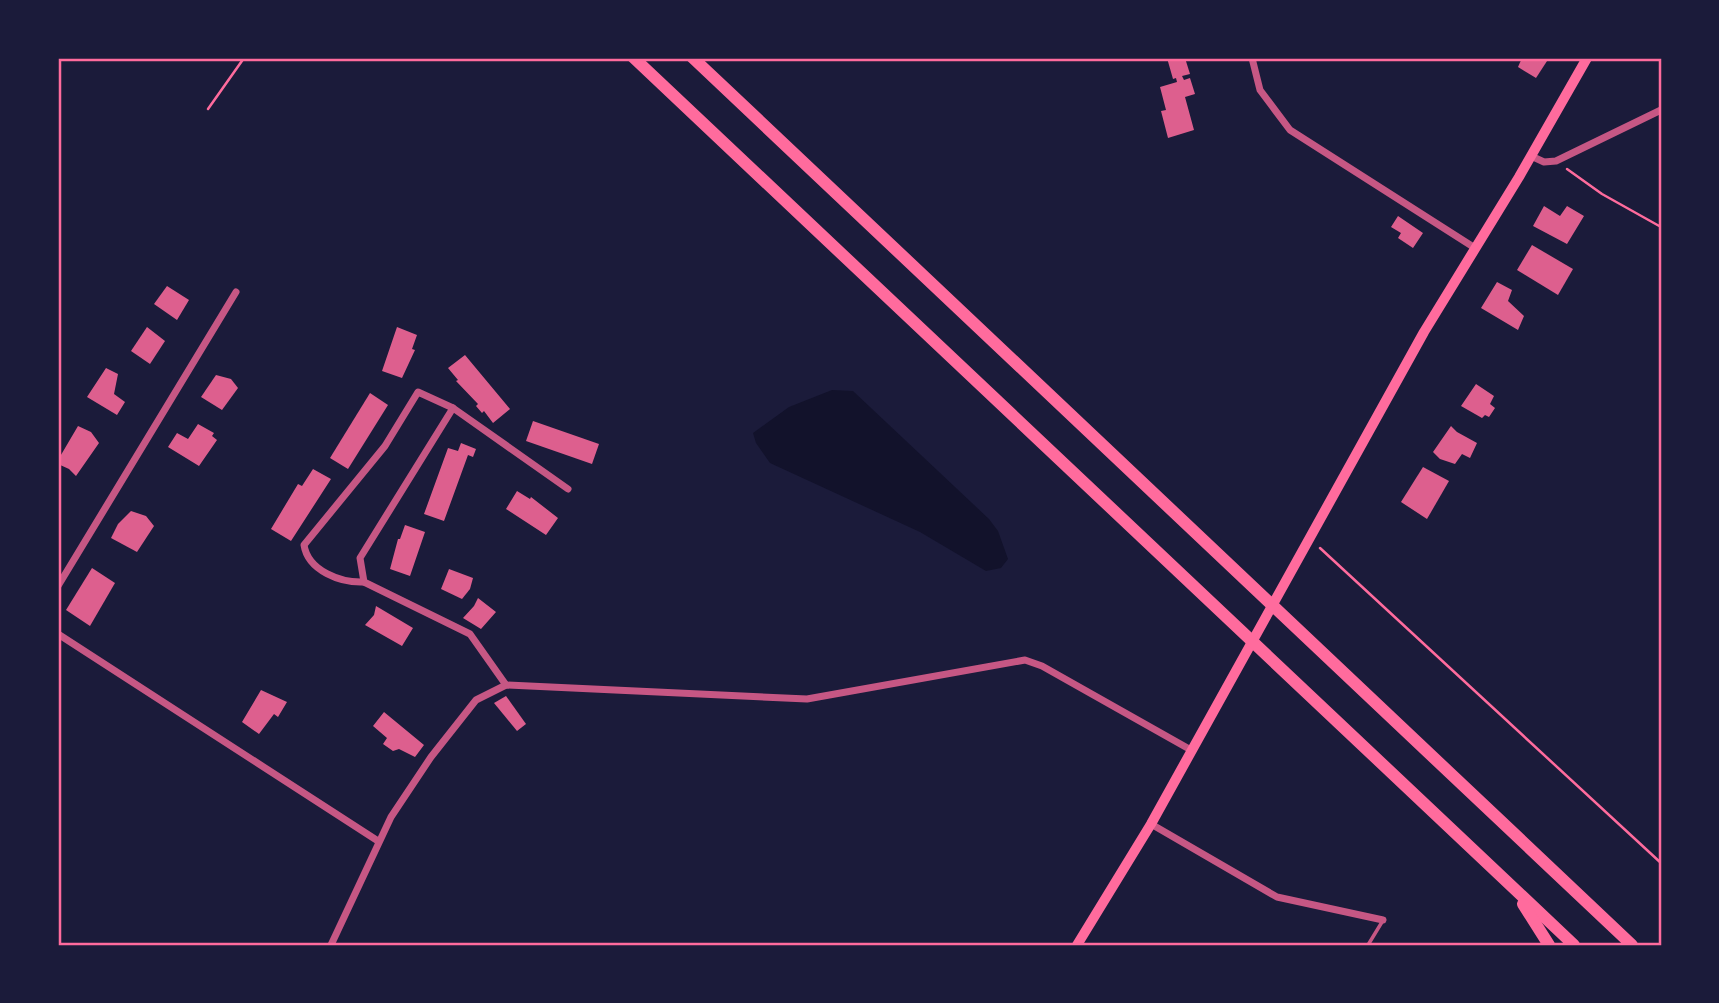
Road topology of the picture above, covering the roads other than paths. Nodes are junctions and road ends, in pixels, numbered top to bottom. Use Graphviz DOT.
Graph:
graph roads {
  1 [pos="634,58"];
  2 [pos="693,58"];
  3 [pos="1252,58"];
  4 [pos="1587,58"];
  5 [pos="1661,110"];
  6 [pos="1531,156"];
  7 [pos="1475,248"];
  8 [pos="236,292"];
  9 [pos="453,408"];
  10 [pos="568,489"];
  11 [pos="364,582"];
  12 [pos="58,586"];
  13 [pos="58,634"];
  14 [pos="506,685"];
  15 [pos="1191,750"];
  16 [pos="1151,824"];
  17 [pos="378,841"];
  18 [pos="1513,888"];
  19 [pos="1383,920"];
  20 [pos="331,945"];
  21 [pos="1077,945"];
  22 [pos="1368,945"];
  23 [pos="1549,945"];
  24 [pos="1574,945"];
  25 [pos="1632,945"];
  1 -- 18 [label="highway"];
  2 -- 25 [label="highway"];
  3 -- 7 [label="street"];
  4 -- 6 [label="main road"];
  5 -- 6 [label="street"];
  6 -- 7 [label="main road"];
  7 -- 15 [label="main road"];
  8 -- 12 [label="street"];
  9 -- 10 [label="street"];
  9 -- 11 [label="street"];
  9 -- 11 [label="street"];
  11 -- 14 [label="street"];
  13 -- 17 [label="street"];
  14 -- 15 [label="street"];
  14 -- 17 [label="street"];
  15 -- 16 [label="main road"];
  16 -- 19 [label="street"];
  16 -- 21 [label="main road"];
  17 -- 20 [label="street"];
  18 -- 23 [label="highway"];
  18 -- 24 [label="highway"];
  19 -- 22 [label="lane"];
}
